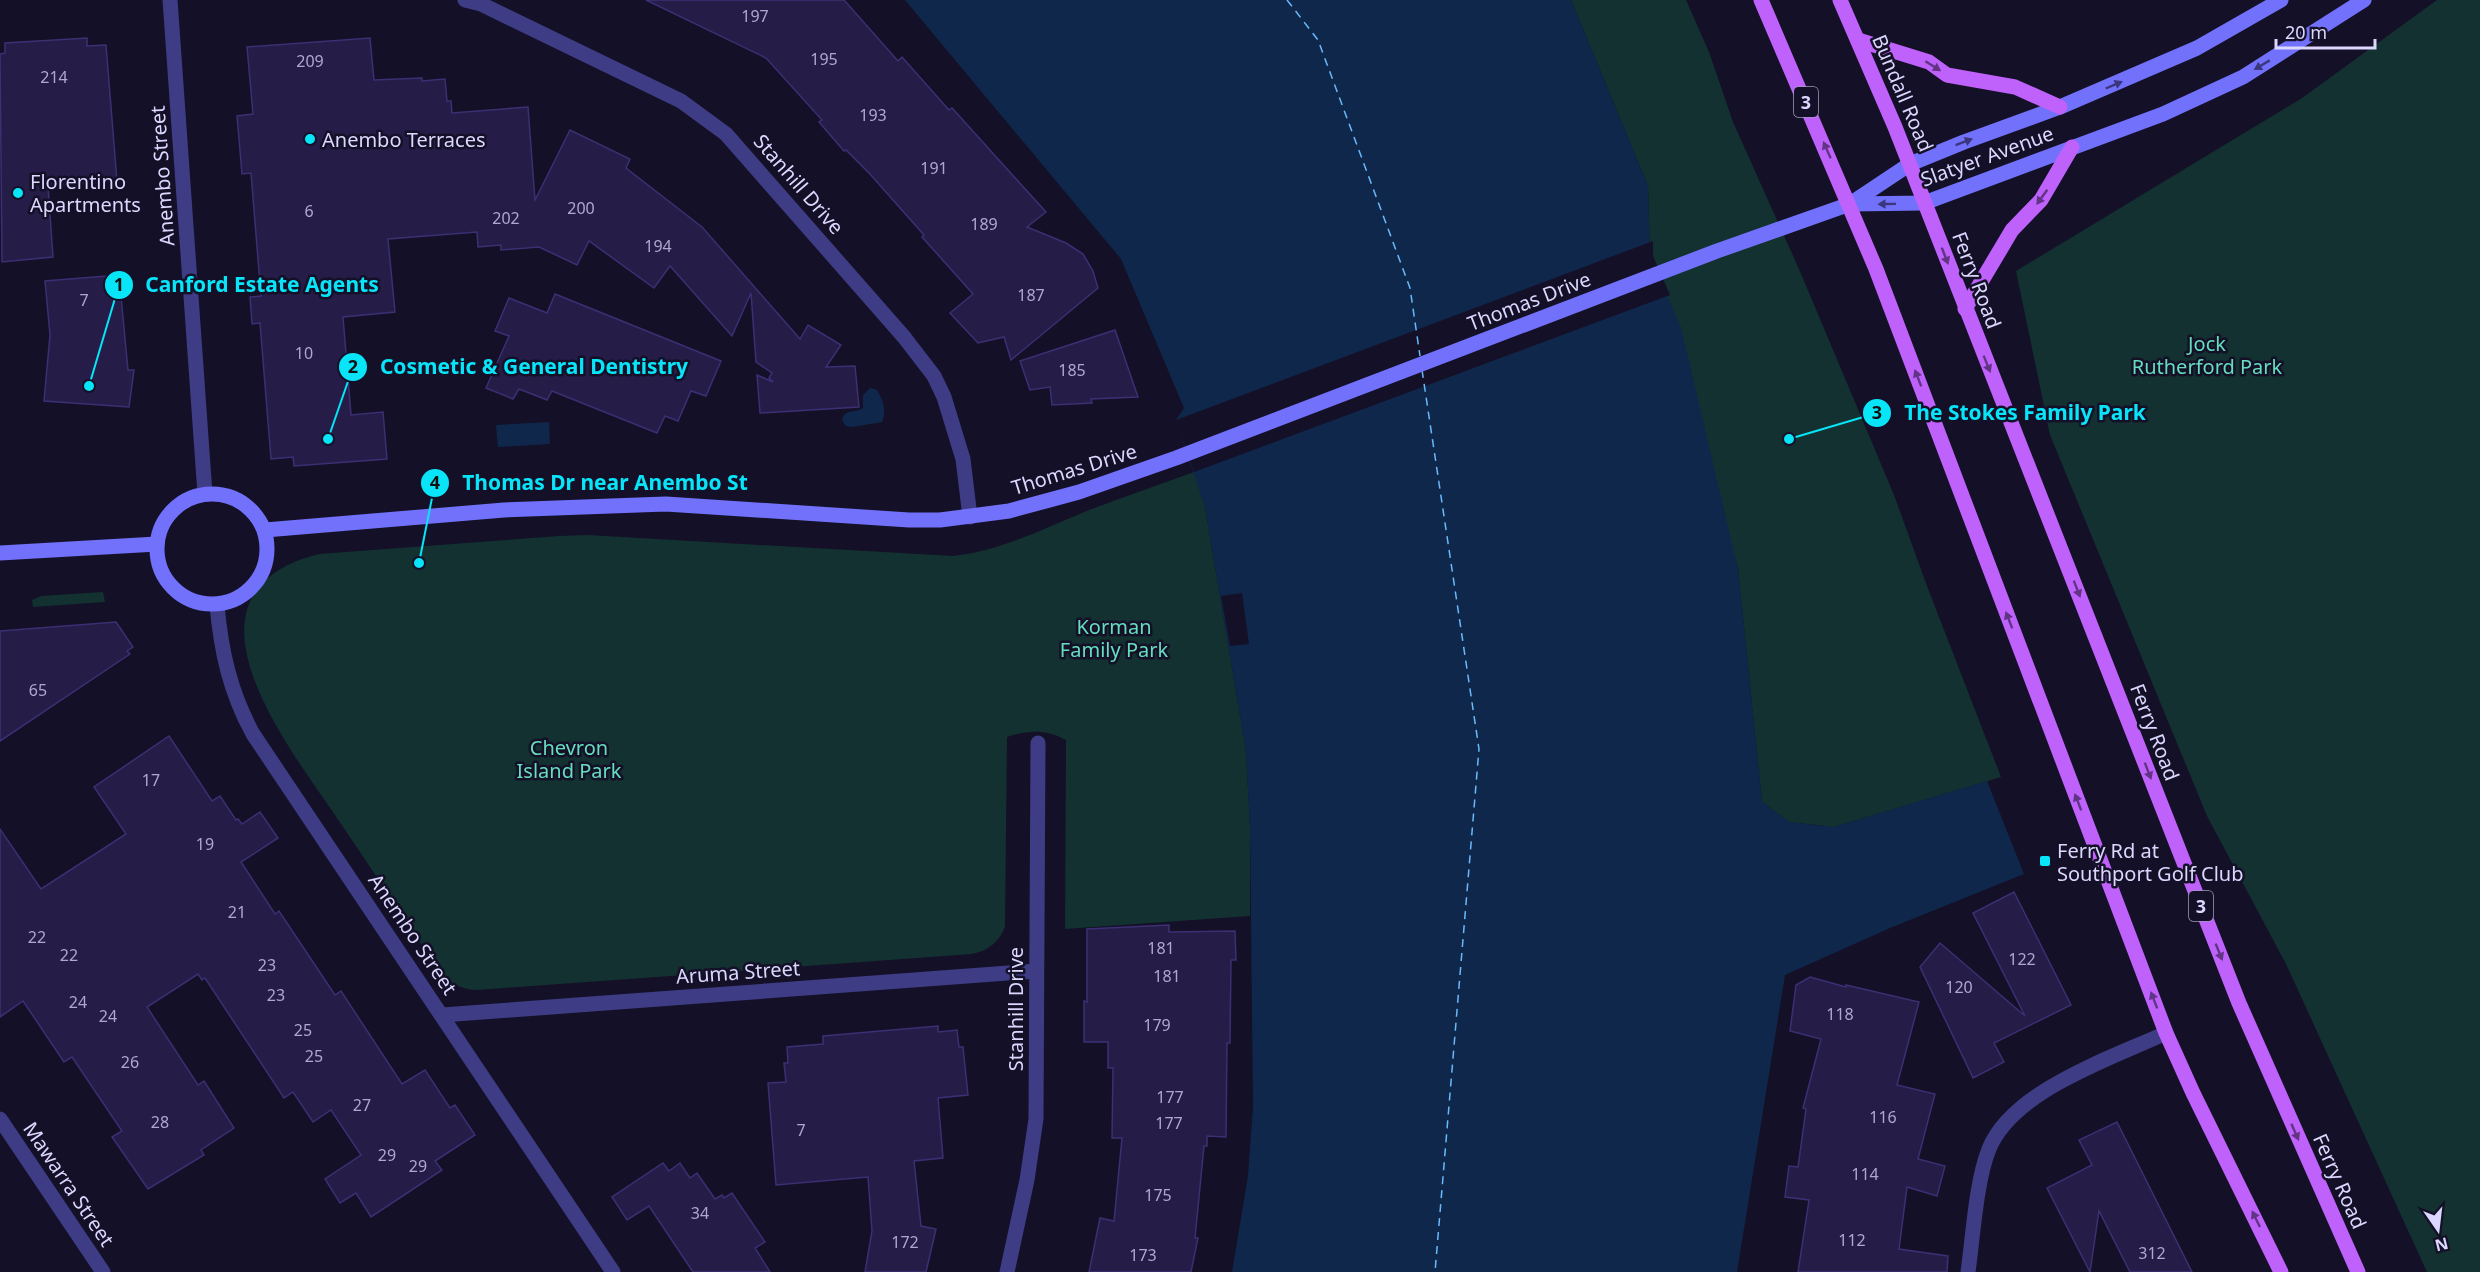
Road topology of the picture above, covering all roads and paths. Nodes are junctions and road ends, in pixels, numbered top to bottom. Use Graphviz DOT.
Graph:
graph roads {
  1 [pos="170,0"];
  2 [pos="465,0"];
  3 [pos="1761,0"];
  4 [pos="1840,0"];
  5 [pos="2281,0"];
  6 [pos="2364,0"];
  7 [pos="1858,40"];
  8 [pos="2060,107"];
  9 [pos="2072,147"];
  10 [pos="1910,164"];
  11 [pos="1924,203"];
  12 [pos="1850,204"];
  13 [pos="1965,309"];
  14 [pos="205,494"];
  15 [pos="970,517"];
  16 [pos="265,530"];
  17 [pos="157,544"];
  18 [pos="0,553"];
  19 [pos="217,604"];
  20 [pos="1038,743"];
  21 [pos="1036,971"];
  22 [pos="442,1015"];
  23 [pos="2166,1033"];
  24 [pos="0,1119"];
  25 [pos="103,1272"];
  26 [pos="613,1272"];
  27 [pos="1008,1272"];
  28 [pos="1968,1272"];
  29 [pos="2281,1272"];
  30 [pos="2358,1272"];
  1 -- 14 [label="street, Anembo Street"];
  2 -- 15 [label="street, Stanhill Drive"];
  12 -- 3 [label="main road, 3, one-way"];
  4 -- 7 [label="main road, Bundall Road / 3"];
  8 -- 5 [label="main road, Slatyer Avenue, one-way"];
  6 -- 9 [label="main road, Slatyer Avenue, one-way"];
  7 -- 8 [label="main road, one-way"];
  7 -- 10 [label="main road, Bundall Road / 3"];
  10 -- 8 [label="main road, Slatyer Avenue, one-way"];
  9 -- 11 [label="main road, Slatyer Avenue"];
  9 -- 13 [label="main road, one-way"];
  10 -- 11 [label="main road, Bundall Road / 3"];
  10 -- 12 [label="main road, Slatyer Avenue"];
  11 -- 12 [label="main road, Slatyer Avenue, one-way"];
  11 -- 13 [label="main road, Ferry Road / 3, one-way"];
  12 -- 15 [label="main road, Thomas Drive"];
  23 -- 12 [label="main road, 3, one-way"];
  13 -- 30 [label="main road, Ferry Road / 3, one-way"];
  14 -- 16 [label="main road"];
  14 -- 17 [label="main road"];
  15 -- 16 [label="main road, Thomas Drive"];
  16 -- 19 [label="main road"];
  17 -- 18 [label="main road"];
  17 -- 19 [label="main road"];
  19 -- 22 [label="street, Anembo Street"];
  20 -- 21 [label="street, Stanhill Drive"];
  21 -- 22 [label="street, Aruma Street"];
  21 -- 27 [label="street, Stanhill Drive"];
  22 -- 26 [label="street, Anembo Street"];
  23 -- 28 [label="street"];
  29 -- 23 [label="main road, 3, one-way"];
  24 -- 25 [label="street, Mawarra Street"];
}
